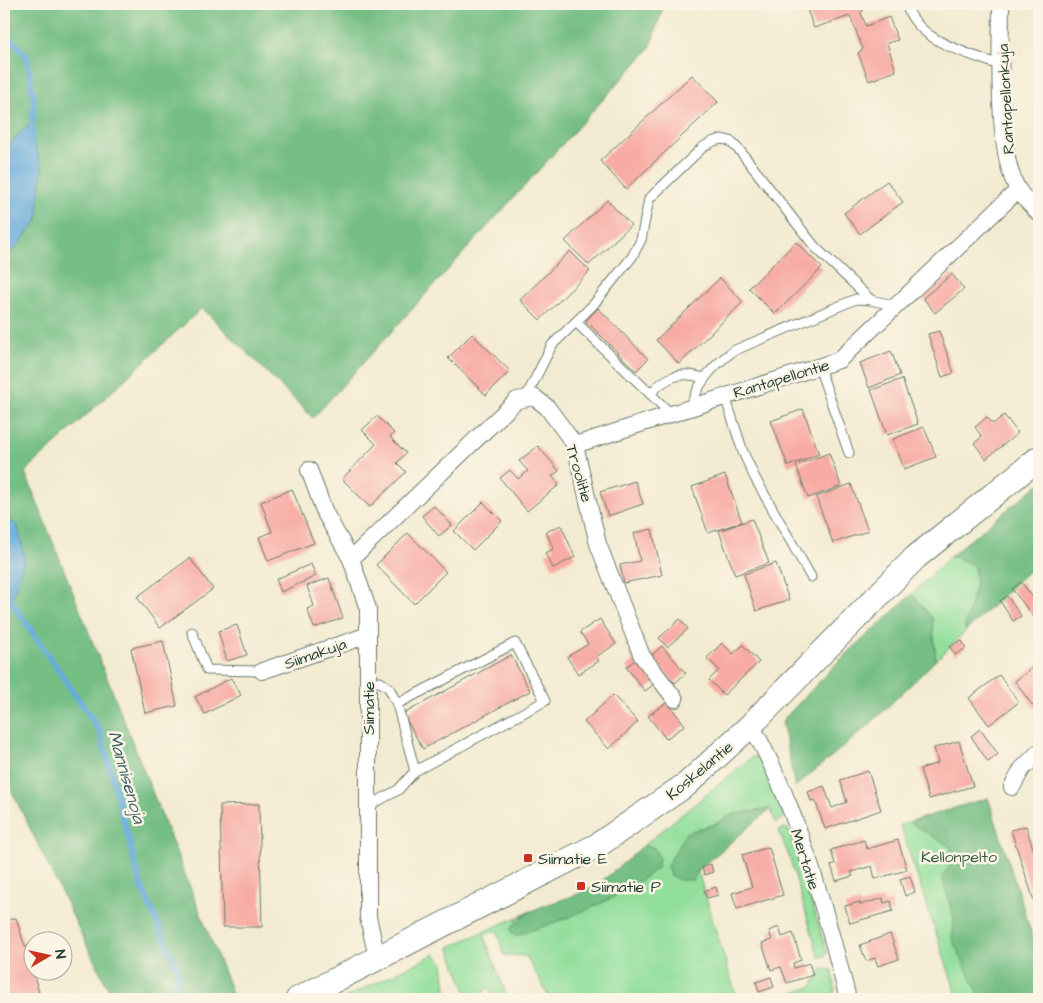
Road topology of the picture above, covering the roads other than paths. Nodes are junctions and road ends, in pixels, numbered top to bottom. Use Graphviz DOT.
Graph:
graph roads {
  1 [pos="906,4"];
  2 [pos="1001,4"];
  3 [pos="1002,66"];
  4 [pos="1018,190"];
  5 [pos="1039,214"];
  6 [pos="871,300"];
  7 [pos="896,306"];
  8 [pos="576,322"];
  9 [pos="818,366"];
  10 [pos="702,378"];
  11 [pos="650,394"];
  12 [pos="725,396"];
  13 [pos="525,399"];
  14 [pos="691,406"];
  15 [pos="670,413"];
  16 [pos="575,445"];
  17 [pos="849,453"];
  18 [pos="1039,458"];
  19 [pos="308,470"];
  20 [pos="351,559"];
  21 [pos="811,577"];
  22 [pos="192,632"];
  23 [pos="368,635"];
  24 [pos="262,672"];
  25 [pos="368,682"];
  26 [pos="675,700"];
  27 [pos="398,704"];
  28 [pos="751,724"];
  29 [pos="1039,752"];
  30 [pos="415,771"];
  31 [pos="1012,787"];
  32 [pos="367,807"];
  33 [pos="376,958"];
  34 [pos="298,999"];
  35 [pos="848,999"];
  1 -- 3 [label="lane"];
  2 -- 3 [label="street, Rantapellonkuja"];
  3 -- 4 [label="street, Rantapellonkuja"];
  4 -- 5 [label="street, Rantapellonkuja"];
  4 -- 7 [label="street, Rantapellontie"];
  6 -- 7 [label="lane"];
  6 -- 8 [label="lane"];
  6 -- 10 [label="lane"];
  7 -- 9 [label="street, Rantapellontie"];
  8 -- 11 [label="lane"];
  8 -- 13 [label="lane"];
  9 -- 12 [label="street, Rantapellontie"];
  9 -- 17 [label="lane"];
  10 -- 11 [label="lane"];
  10 -- 14 [label="lane"];
  11 -- 15 [label="lane"];
  12 -- 14 [label="street, Rantapellontie"];
  12 -- 21 [label="lane"];
  13 -- 16 [label="street, Troolitie"];
  13 -- 20 [label="street"];
  14 -- 15 [label="street, Rantapellontie"];
  15 -- 16 [label="street, Rantapellontie"];
  16 -- 26 [label="street, Troolitie"];
  18 -- 28 [label="main road, Koskelantie"];
  19 -- 20 [label="street, Siimatie"];
  20 -- 23 [label="street, Siimatie"];
  22 -- 24 [label="lane"];
  23 -- 24 [label="street, Siimakuja"];
  23 -- 25 [label="street, Siimatie"];
  25 -- 27 [label="lane"];
  25 -- 32 [label="street, Siimatie"];
  27 -- 30 [label="lane"];
  27 -- 30 [label="lane"];
  28 -- 33 [label="main road, Koskelantie"];
  28 -- 35 [label="street, Mertatie"];
  29 -- 31 [label="street"];
  30 -- 32 [label="lane"];
  32 -- 33 [label="street, Siimatie"];
  33 -- 34 [label="main road, Koskelantie"];
}
